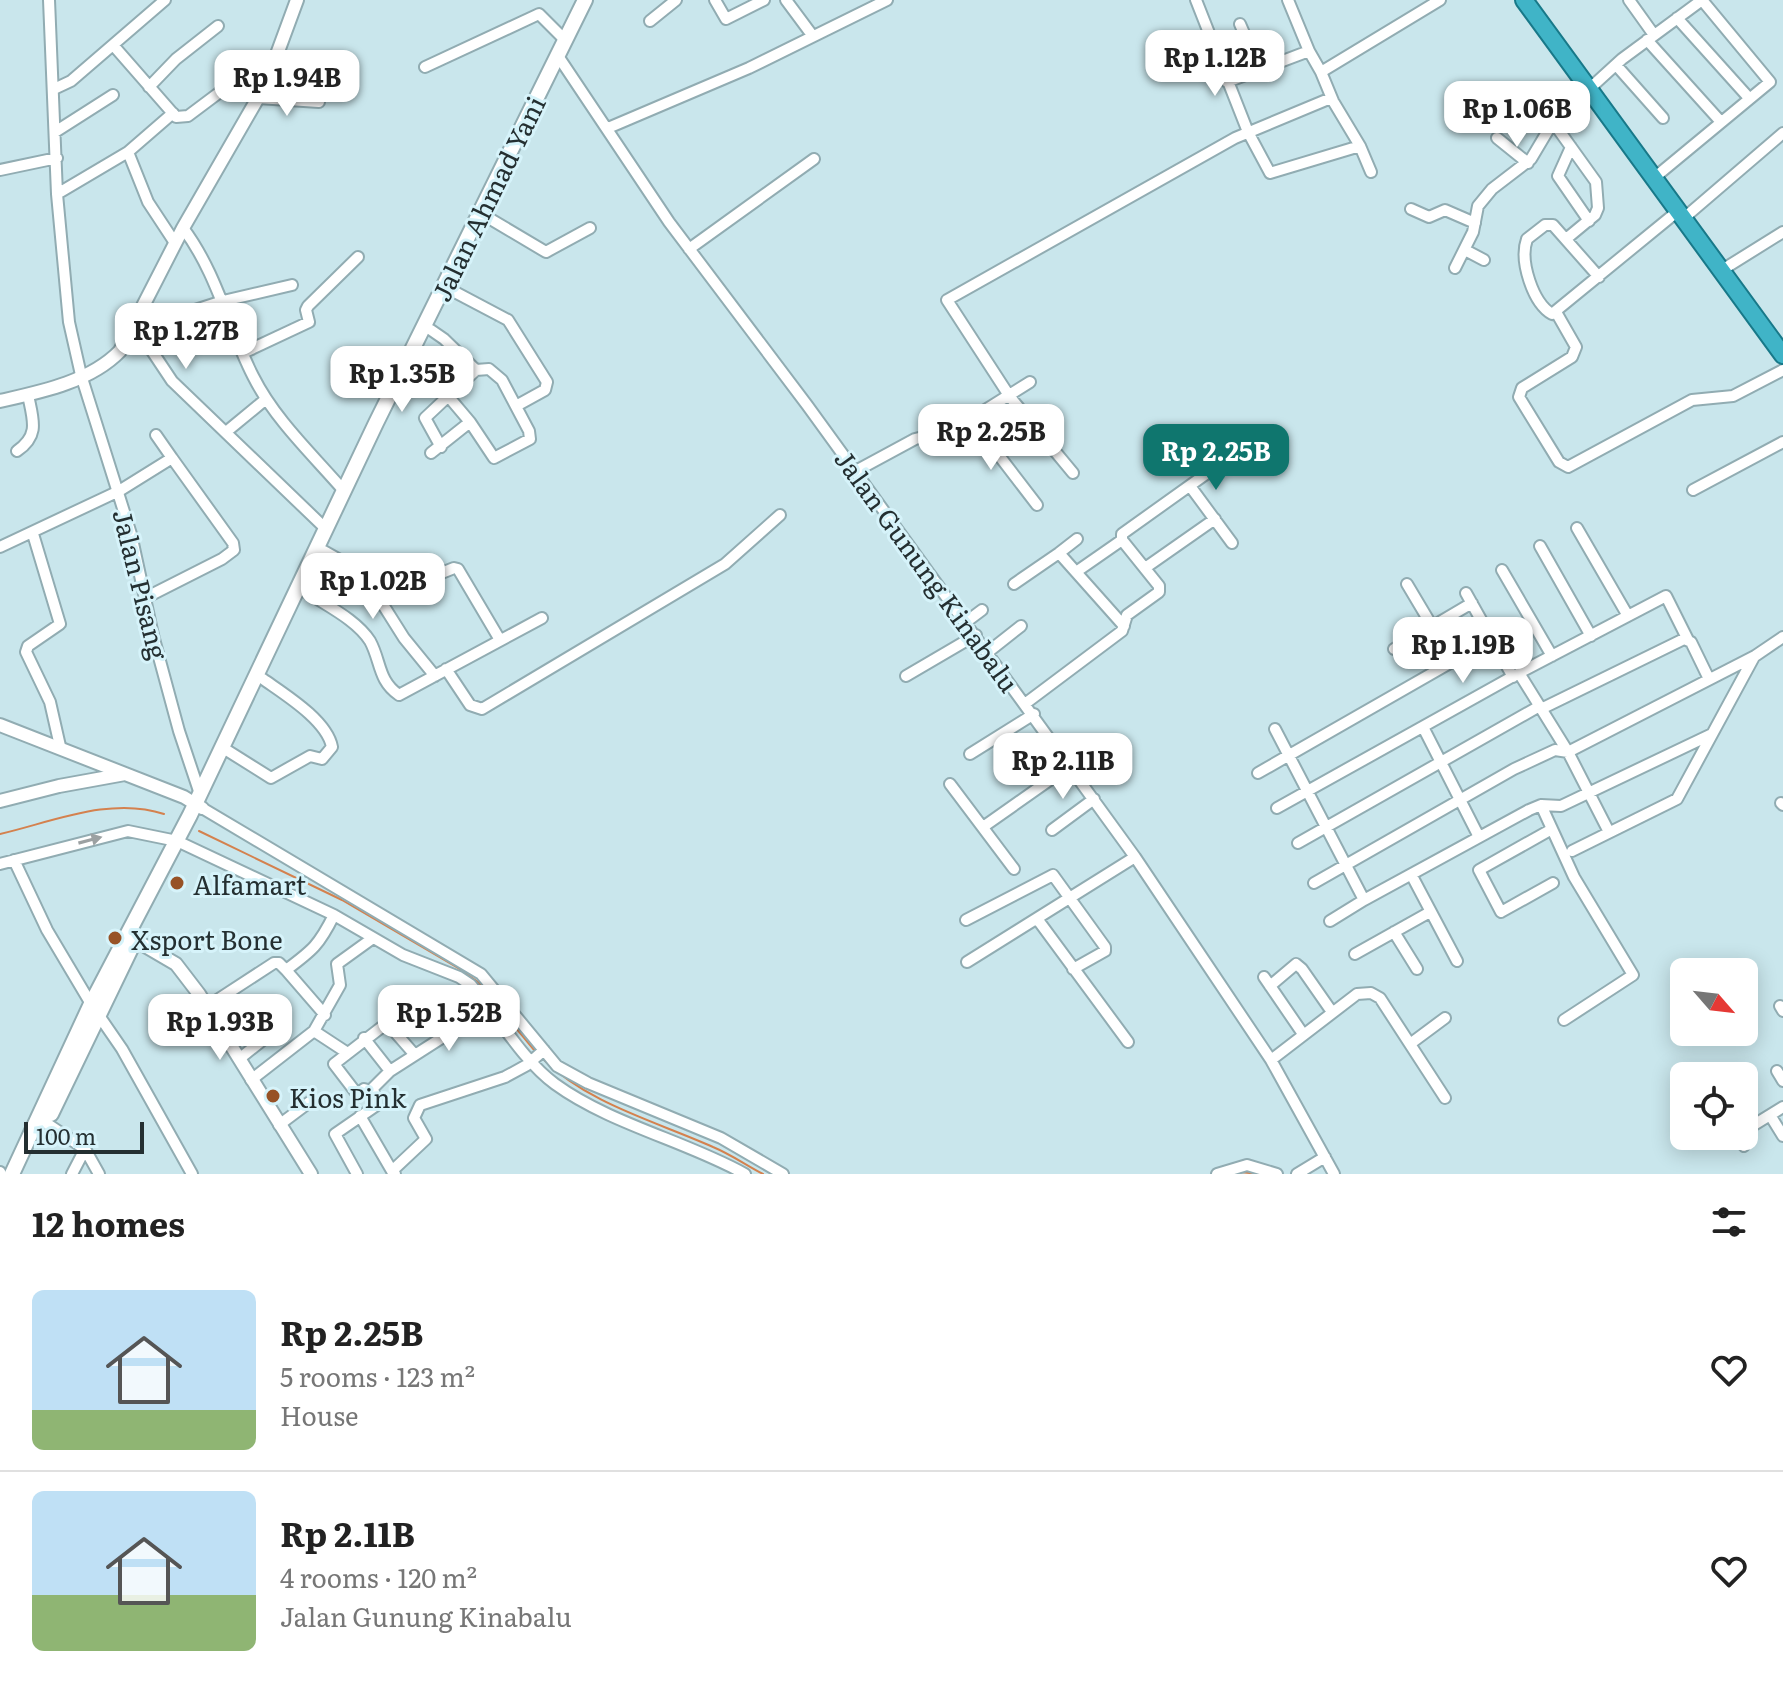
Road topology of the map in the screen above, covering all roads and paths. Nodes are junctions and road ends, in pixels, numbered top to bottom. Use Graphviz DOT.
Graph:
graph roads {
  1 [pos="49,0"];
  2 [pos="165,0"];
  3 [pos="297,0"];
  4 [pos="585,0"];
  5 [pos="595,0"];
  6 [pos="676,0"];
  7 [pos="715,0"];
  8 [pos="764,0"];
  9 [pos="786,0"];
  10 [pos="887,0"];
  11 [pos="1196,0"];
  12 [pos="1288,0"];
  13 [pos="1440,0"];
  14 [pos="1702,0"];
  15 [pos="1527,1"];
  16 [pos="1634,2"];
  17 [pos="1677,18"];
  18 [pos="650,21"];
  19 [pos="1240,24"];
  20 [pos="218,26"];
  21 [pos="812,35"];
  22 [pos="1650,37"];
  23 [pos="566,41"];
  24 [pos="113,45"];
  25 [pos="1214,51"];
  26 [pos="1309,51"];
  27 [pos="560,60"];
  28 [pos="1616,65"];
  29 [pos="425,67"];
  30 [pos="1259,68"];
  31 [pos="1165,70"];
  32 [pos="1321,72"];
  33 [pos="1227,82"];
  34 [pos="266,84"];
  35 [pos="149,87"];
  36 [pos="54,89"];
  37 [pos="1588,90"];
  38 [pos="1514,91"];
  39 [pos="113,95"];
  40 [pos="258,98"];
  41 [pos="1331,98"];
  42 [pos="1749,98"];
  43 [pos="319,102"];
  44 [pos="173,113"];
  45 [pos="1663,118"];
  46 [pos="1721,122"];
  47 [pos="1550,126"];
  48 [pos="608,128"];
  49 [pos="55,132"];
  50 [pos="1248,132"];
  51 [pos="1783,133"];
  52 [pos="1497,138"];
  53 [pos="1360,146"];
  54 [pos="1571,147"];
  55 [pos="128,152"];
  56 [pos="57,158"];
  57 [pos="814,159"];
  58 [pos="1528,163"];
  59 [pos="0,170"];
  60 [pos="1371,172"];
  61 [pos="1654,178"];
  62 [pos="57,194"];
  63 [pos="1411,209"];
  64 [pos="1681,214"];
  65 [pos="487,217"];
  66 [pos="1589,221"];
  67 [pos="1475,223"];
  68 [pos="183,228"];
  69 [pos="590,228"];
  70 [pos="1783,232"];
  71 [pos="1566,239"];
  72 [pos="175,243"];
  73 [pos="689,249"];
  74 [pos="1465,250"];
  75 [pos="358,257"];
  76 [pos="1484,260"];
  77 [pos="1455,268"];
  78 [pos="1722,270"];
  79 [pos="1599,277"];
  80 [pos="292,285"];
  81 [pos="451,290"];
  82 [pos="223,301"];
  83 [pos="1556,312"];
  84 [pos="431,323"];
  85 [pos="130,331"];
  86 [pos="243,353"];
  87 [pos="1783,355"];
  88 [pos="476,370"];
  89 [pos="1783,370"];
  90 [pos="81,375"];
  91 [pos="1030,382"];
  92 [pos="28,395"];
  93 [pos="448,396"];
  94 [pos="1010,397"];
  95 [pos="266,399"];
  96 [pos="0,401"];
  97 [pos="516,406"];
  98 [pos="971,419"];
  99 [pos="470,422"];
  100 [pos="380,425"];
  101 [pos="226,432"];
  102 [pos="156,435"];
  103 [pos="1783,442"];
  104 [pos="441,447"];
  105 [pos="17,451"];
  106 [pos="431,453"];
  107 [pos="172,458"];
  108 [pos="854,472"];
  109 [pos="1073,473"];
  110 [pos="1206,474"];
  111 [pos="1190,486"];
  112 [pos="1693,490"];
  113 [pos="119,491"];
  114 [pos="344,491"];
  115 [pos="1037,505"];
  116 [pos="780,515"];
  117 [pos="1215,519"];
  118 [pos="1577,528"];
  119 [pos="326,529"];
  120 [pos="33,534"];
  121 [pos="1077,539"];
  122 [pos="1122,540"];
  123 [pos="1232,543"];
  124 [pos="1540,546"];
  125 [pos="0,547"];
  126 [pos="324,551"];
  127 [pos="1059,553"];
  128 [pos="1145,568"];
  129 [pos="1502,570"];
  130 [pos="1076,572"];
  131 [pos="1014,584"];
  132 [pos="1407,584"];
  133 [pos="305,591"];
  134 [pos="145,598"];
  135 [pos="379,598"];
  136 [pos="982,610"];
  137 [pos="1628,616"];
  138 [pos="542,618"];
  139 [pos="966,622"];
  140 [pos="1021,626"];
  141 [pos="1124,626"];
  142 [pos="1432,626"];
  143 [pos="976,635"];
  144 [pos="1591,636"];
  145 [pos="1783,637"];
  146 [pos="1492,639"];
  147 [pos="500,640"];
  148 [pos="1688,640"];
  149 [pos="1394,649"];
  150 [pos="988,652"];
  151 [pos="1552,656"];
  152 [pos="1755,656"];
  153 [pos="446,669"];
  154 [pos="1516,675"];
  155 [pos="435,676"];
  156 [pos="906,676"];
  157 [pos="263,679"];
  158 [pos="1709,679"];
  159 [pos="1026,703"];
  160 [pos="1541,707"];
  161 [pos="1034,714"];
  162 [pos="0,725"];
  163 [pos="1423,727"];
  164 [pos="1275,729"];
  165 [pos="1712,734"];
  166 [pos="60,746"];
  167 [pos="228,751"];
  168 [pos="1568,752"];
  169 [pos="970,754"];
  170 [pos="1289,756"];
  171 [pos="1442,763"];
  172 [pos="1071,765"];
  173 [pos="1258,773"];
  174 [pos="125,774"];
  175 [pos="950,784"];
  176 [pos="1309,792"];
  177 [pos="1589,793"];
  178 [pos="1094,799"];
  179 [pos="1460,799"];
  180 [pos="0,801"];
  181 [pos="1541,805"];
  182 [pos="197,807"];
  183 [pos="1277,808"];
  184 [pos="983,827"];
  185 [pos="1325,828"];
  186 [pos="1552,829"];
  187 [pos="1052,830"];
  188 [pos="1609,832"];
  189 [pos="1479,837"];
  190 [pos="182,839"];
  191 [pos="1298,843"];
  192 [pos="1572,851"];
  193 [pos="1135,857"];
  194 [pos="14,860"];
  195 [pos="0,864"];
  196 [pos="1343,865"];
  197 [pos="1014,869"];
  198 [pos="1412,876"];
  199 [pos="1314,883"];
  200 [pos="1553,883"];
  201 [pos="1070,899"];
  202 [pos="1364,900"];
  203 [pos="1430,912"];
  204 [pos="334,915"];
  205 [pos="966,920"];
  206 [pos="1038,920"];
  207 [pos="1330,921"];
  208 [pos="1394,932"];
  209 [pos="373,938"];
  210 [pos="135,940"];
  211 [pos="1355,954"];
  212 [pos="1457,961"];
  213 [pos="967,962"];
  214 [pos="1073,969"];
  215 [pos="1417,969"];
  216 [pos="286,970"];
  217 [pos="208,1006"];
  218 [pos="490,1007"];
  219 [pos="95,1008"];
  220 [pos="1332,1012"];
  221 [pos="325,1015"];
  222 [pos="1445,1018"];
  223 [pos="1564,1020"];
  224 [pos="314,1031"];
  225 [pos="1303,1034"];
  226 [pos="364,1038"];
  227 [pos="264,1039"];
  228 [pos="1128,1042"];
  229 [pos="1410,1044"];
  230 [pos="346,1052"];
  231 [pos="415,1055"];
  232 [pos="538,1056"];
  233 [pos="239,1059"];
  234 [pos="1271,1060"];
  235 [pos="390,1071"];
  236 [pos="251,1080"];
  237 [pos="372,1091"];
  238 [pos="1445,1098"];
  239 [pos="311,1101"];
  240 [pos="1783,1107"];
  241 [pos="1770,1115"];
  242 [pos="360,1116"];
  243 [pos="46,1123"];
  244 [pos="279,1125"];
  245 [pos="1758,1125"];
  246 [pos="1783,1136"];
  247 [pos="85,1149"];
  248 [pos="1325,1157"];
  249 [pos="394,1173"];
  250 [pos="12,1174"];
  251 [pos="22,1174"];
  252 [pos="72,1174"];
  253 [pos="99,1174"];
  254 [pos="192,1174"];
  255 [pos="311,1174"];
  256 [pos="357,1174"];
  257 [pos="745,1174"];
  258 [pos="783,1174"];
  259 [pos="1217,1174"];
  260 [pos="1277,1174"];
  261 [pos="1297,1174"];
  262 [pos="1334,1174"];
  1 -- 36 [label="street, Jalan Pisang"];
  2 -- 24 [label="street"];
  3 -- 34 [label="street"];
  4 -- 23 [label="main road, Jalan Ahmad Yani"];
  5 -- 27 [label="main road"];
  6 -- 18 [label="street"];
  7 -- 8 [label="street"];
  9 -- 21 [label="street"];
  10 -- 21 [label="street"];
  11 -- 25 [label="street"];
  12 -- 26 [label="street"];
  13 -- 32 [label="street"];
  14 -- 17 [label="street"];
  14 -- 42 [label="street"];
  15 -- 37 [label="highway"];
  16 -- 22 [label="street"];
  17 -- 22 [label="street"];
  17 -- 42 [label="street"];
  19 -- 30 [label="street"];
  20 -- 35 [label="street"];
  21 -- 48 [label="street"];
  22 -- 28 [label="street"];
  22 -- 46 [label="street"];
  23 -- 27 [label="main road, Jalan Ahmad Yani"];
  23 -- 29 [label="street"];
  24 -- 35 [label="street"];
  24 -- 36 [label="street"];
  25 -- 31 [label="street"];
  25 -- 33 [label="street"];
  26 -- 30 [label="street"];
  26 -- 32 [label="street"];
  27 -- 48 [label="street, Jalan Gunung Kinabalu"];
  27 -- 65 [label="main road"];
  27 -- 84 [label="main road, Jalan Ahmad Yani"];
  28 -- 37 [label="street"];
  28 -- 45 [label="street"];
  30 -- 33 [label="street"];
  32 -- 41 [label="street"];
  33 -- 50 [label="street"];
  34 -- 40 [label="street"];
  34 -- 44 [label="street"];
  35 -- 44 [label="street"];
  36 -- 49 [label="street, Jalan Pisang"];
  37 -- 47 [label="street"];
  37 -- 61 [label="highway"];
  38 -- 47 [label="street"];
  39 -- 49 [label="street"];
  40 -- 43 [label="street"];
  40 -- 68 [label="street"];
  41 -- 50 [label="street"];
  41 -- 53 [label="street"];
  42 -- 46 [label="street"];
  44 -- 55 [label="street"];
  46 -- 61 [label="street"];
  47 -- 54 [label="street"];
  47 -- 58 [label="street"];
  48 -- 73 [label="street, Jalan Gunung Kinabalu"];
  49 -- 56 [label="street, Jalan Pisang"];
  50 -- 53 [label="street"];
  50 -- 94 [label="street"];
  51 -- 64 [label="street"];
  52 -- 58 [label="street"];
  53 -- 60 [label="street"];
  54 -- 66 [label="street"];
  54 -- 66 [label="street"];
  55 -- 62 [label="street"];
  55 -- 72 [label="street"];
  56 -- 59 [label="street"];
  56 -- 62 [label="street, Jalan Pisang"];
  57 -- 73 [label="street"];
  58 -- 67 [label="street"];
  61 -- 64 [label="highway"];
  62 -- 90 [label="street, Jalan Pisang"];
  63 -- 67 [label="street"];
  64 -- 78 [label="highway"];
  64 -- 79 [label="street"];
  65 -- 69 [label="street"];
  65 -- 81 [label="main road"];
  66 -- 71 [label="street"];
  67 -- 74 [label="street"];
  68 -- 72 [label="street"];
  68 -- 82 [label="street"];
  70 -- 78 [label="street"];
  71 -- 79 [label="street"];
  71 -- 83 [label="street"];
  72 -- 85 [label="street"];
  73 -- 108 [label="street, Jalan Gunung Kinabalu"];
  74 -- 76 [label="street"];
  74 -- 77 [label="street"];
  75 -- 86 [label="street"];
  78 -- 87 [label="highway"];
  79 -- 83 [label="street"];
  80 -- 82 [label="street"];
  81 -- 84 [label="main road"];
  81 -- 97 [label="street"];
  82 -- 85 [label="street"];
  82 -- 86 [label="street"];
  83 -- 89 [label="street"];
  84 -- 88 [label="street"];
  84 -- 100 [label="main road, Jalan Ahmad Yani"];
  85 -- 90 [label="street"];
  85 -- 101 [label="street"];
  86 -- 95 [label="street"];
  88 -- 93 [label="street"];
  88 -- 97 [label="street"];
  90 -- 92 [label="street"];
  90 -- 113 [label="street, Jalan Pisang"];
  91 -- 94 [label="street"];
  92 -- 96 [label="street"];
  92 -- 105 [label="street"];
  93 -- 99 [label="street"];
  93 -- 104 [label="street"];
  94 -- 98 [label="street"];
  94 -- 109 [label="street"];
  95 -- 101 [label="street"];
  95 -- 114 [label="street"];
  97 -- 99 [label="street"];
  98 -- 108 [label="street"];
  98 -- 115 [label="street"];
  99 -- 104 [label="street"];
  100 -- 114 [label="main road, Jalan Ahmad Yani"];
  100 -- 126 [label="main road"];
  101 -- 119 [label="street"];
  102 -- 107 [label="street"];
  103 -- 112 [label="street"];
  104 -- 106 [label="street"];
  107 -- 113 [label="street"];
  107 -- 134 [label="street"];
  108 -- 139 [label="street, Jalan Gunung Kinabalu"];
  110 -- 111 [label="street"];
  111 -- 117 [label="street"];
  111 -- 122 [label="street"];
  113 -- 120 [label="street"];
  113 -- 134 [label="street, Jalan Pisang"];
  114 -- 119 [label="main road, Jalan Ahmad Yani"];
  116 -- 153 [label="street"];
  117 -- 123 [label="street"];
  117 -- 128 [label="street"];
  118 -- 137 [label="street"];
  119 -- 182 [label="main road, Jalan Ahmad Yani"];
  120 -- 125 [label="street"];
  120 -- 166 [label="street"];
  121 -- 127 [label="street"];
  122 -- 128 [label="street"];
  122 -- 130 [label="street"];
  124 -- 144 [label="street"];
  126 -- 133 [label="main road"];
  126 -- 135 [label="street"];
  127 -- 130 [label="street"];
  127 -- 131 [label="street"];
  128 -- 141 [label="street"];
  129 -- 151 [label="street"];
  130 -- 141 [label="street"];
  132 -- 142 [label="street"];
  133 -- 155 [label="street"];
  133 -- 157 [label="main road"];
  134 -- 182 [label="street, Jalan Pisang"];
  135 -- 147 [label="street"];
  135 -- 155 [label="street"];
  136 -- 139 [label="street"];
  137 -- 144 [label="street"];
  137 -- 148 [label="street"];
  138 -- 147 [label="street"];
  139 -- 143 [label="street, Jalan Gunung Kinabalu"];
  140 -- 150 [label="street"];
  141 -- 159 [label="street"];
  142 -- 146 [label="street"];
  142 -- 149 [label="street"];
  143 -- 150 [label="street, Jalan Gunung Kinabalu"];
  143 -- 156 [label="street"];
  144 -- 151 [label="street"];
  145 -- 152 [label="street"];
  146 -- 154 [label="street"];
  146 -- 170 [label="street"];
  147 -- 153 [label="street"];
  148 -- 158 [label="street"];
  148 -- 160 [label="street"];
  150 -- 159 [label="street, Jalan Gunung Kinabalu"];
  151 -- 154 [label="street"];
  152 -- 158 [label="street"];
  152 -- 165 [label="street"];
  153 -- 155 [label="street"];
  154 -- 160 [label="street"];
  154 -- 163 [label="street"];
  157 -- 167 [label="main road"];
  157 -- 167 [label="street"];
  158 -- 168 [label="street"];
  159 -- 161 [label="street, Jalan Gunung Kinabalu"];
  160 -- 168 [label="street"];
  160 -- 171 [label="street"];
  161 -- 169 [label="street"];
  161 -- 172 [label="street, Jalan Gunung Kinabalu"];
  162 -- 166 [label="street"];
  163 -- 171 [label="street"];
  163 -- 176 [label="street"];
  164 -- 170 [label="street"];
  165 -- 177 [label="street"];
  165 -- 188 [label="street"];
  166 -- 174 [label="street"];
  167 -- 182 [label="main road"];
  168 -- 177 [label="street"];
  168 -- 179 [label="street"];
  170 -- 173 [label="street"];
  170 -- 176 [label="street"];
  171 -- 179 [label="street"];
  171 -- 185 [label="street"];
  172 -- 178 [label="street, Jalan Gunung Kinabalu"];
  172 -- 184 [label="street"];
  174 -- 180 [label="street"];
  174 -- 182 [label="street"];
  175 -- 184 [label="street"];
  176 -- 183 [label="street"];
  176 -- 185 [label="street"];
  177 -- 181 [label="street"];
  177 -- 188 [label="street"];
  178 -- 187 [label="street"];
  178 -- 193 [label="street, Jalan Gunung Kinabalu"];
  179 -- 189 [label="street"];
  179 -- 196 [label="street"];
  181 -- 186 [label="street"];
  181 -- 189 [label="street"];
  182 -- 190 [label="main road, Jalan Ahmad Yani"];
  182 -- 232 [label="street"];
  184 -- 197 [label="street"];
  185 -- 191 [label="street"];
  185 -- 196 [label="street"];
  186 -- 200 [label="street"];
  186 -- 223 [label="street"];
  188 -- 192 [label="street"];
  189 -- 198 [label="street"];
  194 -- 190 [label="street, one-way"];
  190 -- 204 [label="street"];
  190 -- 210 [label="main road"];
  190 -- 219 [label="main road, Jalan Ahmad Yani"];
  193 -- 201 [label="street"];
  193 -- 234 [label="street, Jalan Gunung Kinabalu"];
  194 -- 195 [label="street"];
  194 -- 219 [label="street"];
  196 -- 199 [label="street"];
  196 -- 202 [label="street"];
  198 -- 202 [label="street"];
  198 -- 203 [label="street"];
  201 -- 205 [label="street"];
  201 -- 206 [label="street"];
  201 -- 214 [label="street"];
  202 -- 207 [label="street"];
  203 -- 208 [label="street"];
  203 -- 212 [label="street"];
  204 -- 209 [label="street"];
  204 -- 216 [label="street"];
  206 -- 213 [label="street"];
  206 -- 214 [label="street"];
  208 -- 211 [label="street"];
  208 -- 215 [label="street"];
  209 -- 218 [label="street"];
  209 -- 221 [label="street"];
  210 -- 217 [label="street"];
  210 -- 219 [label="main road"];
  214 -- 228 [label="street"];
  216 -- 217 [label="street"];
  216 -- 221 [label="street"];
  217 -- 233 [label="street"];
  218 -- 231 [label="street"];
  218 -- 232 [label="street"];
  219 -- 243 [label="main road"];
  219 -- 250 [label="main road, Jalan Ahmad Yani"];
  219 -- 254 [label="street"];
  220 -- 225 [label="street"];
  220 -- 225 [label="street"];
  220 -- 229 [label="street"];
  221 -- 224 [label="street"];
  222 -- 229 [label="street"];
  224 -- 230 [label="street"];
  224 -- 236 [label="street"];
  225 -- 234 [label="street"];
  226 -- 230 [label="street"];
  226 -- 231 [label="street"];
  226 -- 235 [label="street"];
  227 -- 233 [label="street"];
  229 -- 238 [label="street"];
  230 -- 237 [label="street"];
  231 -- 235 [label="street"];
  232 -- 249 [label="street"];
  232 -- 257 [label="street"];
  232 -- 258 [label="street"];
  233 -- 236 [label="street"];
  234 -- 248 [label="street, Jalan Gunung Kinabalu"];
  235 -- 237 [label="street"];
  236 -- 244 [label="street"];
  237 -- 242 [label="street"];
  239 -- 244 [label="street"];
  240 -- 241 [label="street"];
  241 -- 245 [label="street"];
  241 -- 246 [label="street"];
  242 -- 249 [label="street"];
  242 -- 256 [label="street"];
  243 -- 247 [label="street"];
  243 -- 251 [label="main road"];
  244 -- 255 [label="street"];
  247 -- 252 [label="street"];
  247 -- 253 [label="street"];
  248 -- 261 [label="street"];
  248 -- 262 [label="street, Jalan Gunung Kinabalu"];
  259 -- 260 [label="street"];
}
